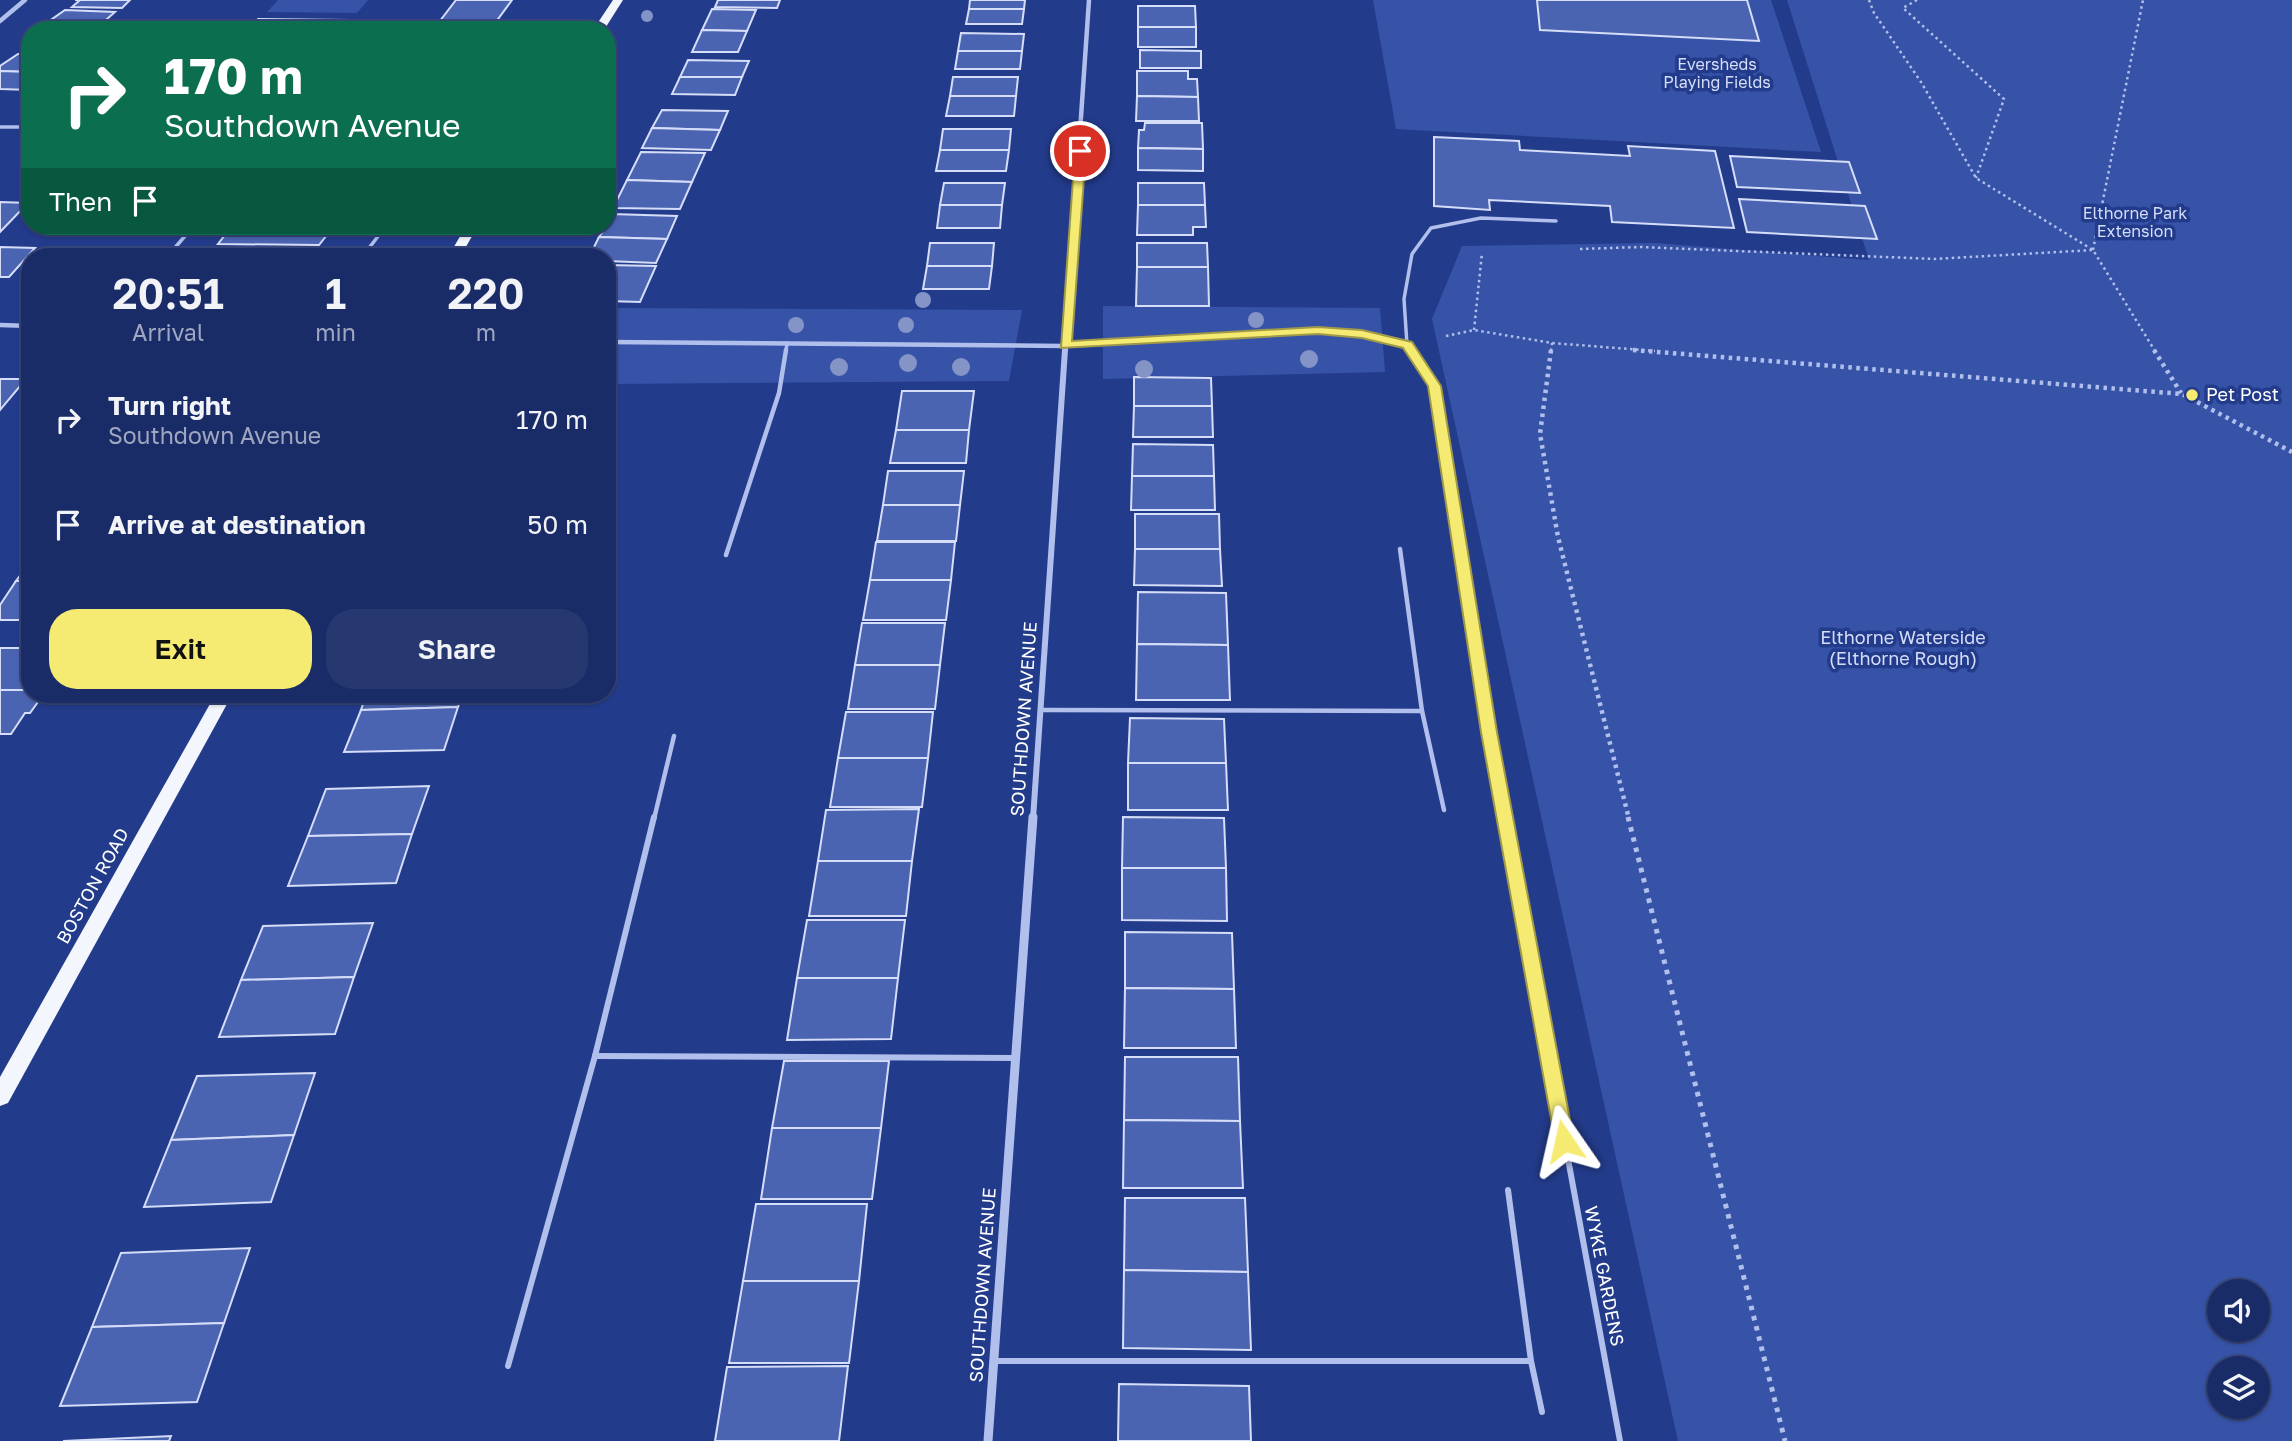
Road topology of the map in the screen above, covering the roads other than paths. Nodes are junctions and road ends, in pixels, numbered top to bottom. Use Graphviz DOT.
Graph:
graph roads {
  1 [pos="25,0"];
  2 [pos="618,0"];
  3 [pos="1089,0"];
  4 [pos="604,21"];
  5 [pos="0,22"];
  6 [pos="0,127"];
  7 [pos="21,127"];
  8 [pos="1556,221"];
  9 [pos="185,236"];
  10 [pos="175,248"];
  11 [pos="0,326"];
  12 [pos="21,326"];
  13 [pos="616,342"];
  14 [pos="787,344"];
  15 [pos="1407,345"];
  16 [pos="1066,346"];
  17 [pos="1434,386"];
  18 [pos="1400,549"];
  19 [pos="726,555"];
  20 [pos="219,703"];
  21 [pos="1040,710"];
  22 [pos="1422,711"];
  23 [pos="674,736"];
  24 [pos="1444,810"];
  25 [pos="595,1056"];
  26 [pos="1014,1058"];
  27 [pos="0,1097"];
  28 [pos="1508,1190"];
  29 [pos="1531,1361"];
  30 [pos="993,1362"];
  31 [pos="508,1366"];
  32 [pos="1542,1412"];
  33 [pos="988,1441"];
  34 [pos="1620,1441"];
  1 -- 5 [label="street"];
  2 -- 4 [label="main road"];
  3 -- 16 [label="street, SOUTHDOWN AVENUE"];
  6 -- 7 [label="lane"];
  8 -- 15 [label="lane"];
  9 -- 10 [label="lane"];
  11 -- 12 [label="street"];
  13 -- 14 [label="street"];
  14 -- 16 [label="street"];
  14 -- 19 [label="lane"];
  15 -- 16 [label="street"];
  15 -- 17 [label="street, WYKE GARDENS"];
  16 -- 21 [label="street, SOUTHDOWN AVENUE"];
  17 -- 34 [label="lane, WYKE GARDENS"];
  18 -- 22 [label="lane"];
  20 -- 27 [label="main road, BOSTON ROAD"];
  21 -- 22 [label="lane"];
  21 -- 26 [label="street, SOUTHDOWN AVENUE"];
  22 -- 24 [label="lane"];
  23 -- 25 [label="lane"];
  25 -- 26 [label="lane"];
  25 -- 31 [label="lane"];
  26 -- 30 [label="street, SOUTHDOWN AVENUE"];
  28 -- 29 [label="lane"];
  29 -- 30 [label="lane"];
  29 -- 32 [label="lane"];
  30 -- 33 [label="street, SOUTHDOWN AVENUE"];
}
